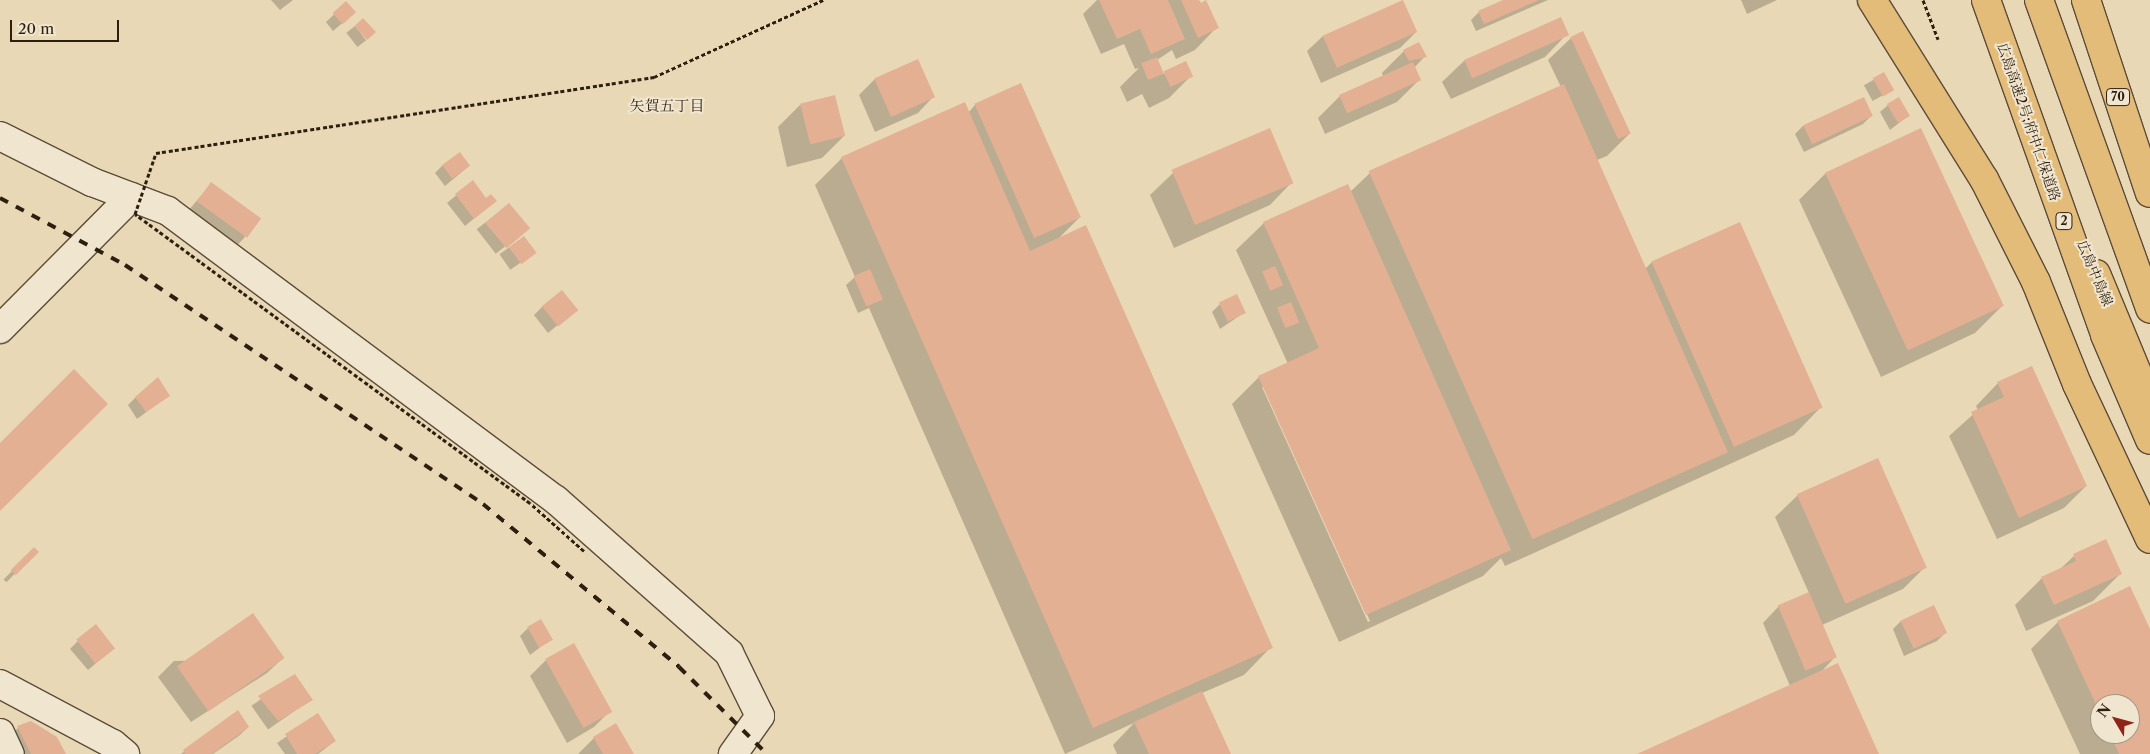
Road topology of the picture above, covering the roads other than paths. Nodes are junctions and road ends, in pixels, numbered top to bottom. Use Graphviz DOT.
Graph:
graph roads {
  1 [pos="1872,0"];
  2 [pos="1986,0"];
  3 [pos="1994,0"];
  4 [pos="2039,0"];
  5 [pos="2086,0"];
  6 [pos="0,136"];
  7 [pos="2150,193"];
  8 [pos="131,197"];
  9 [pos="2150,309"];
  10 [pos="0,329"];
  11 [pos="2150,404"];
  12 [pos="2150,440"];
  13 [pos="2150,539"];
  14 [pos="0,684"];
  15 [pos="0,733"];
  16 [pos="10,754"];
  17 [pos="125,754"];
  18 [pos="733,754"];
  1 -- 13 [label="main road"];
  2 -- 12 [label="main road, 広島高速2号;府中仁保道路 / 2"];
  3 -- 11 [label="main road, 広島中島線"];
  4 -- 9 [label="main road"];
  5 -- 7 [label="main road, 70"];
  6 -- 8 [label="street"];
  8 -- 10 [label="street"];
  8 -- 18 [label="street"];
  14 -- 17 [label="street"];
  15 -- 16 [label="street"];
}
